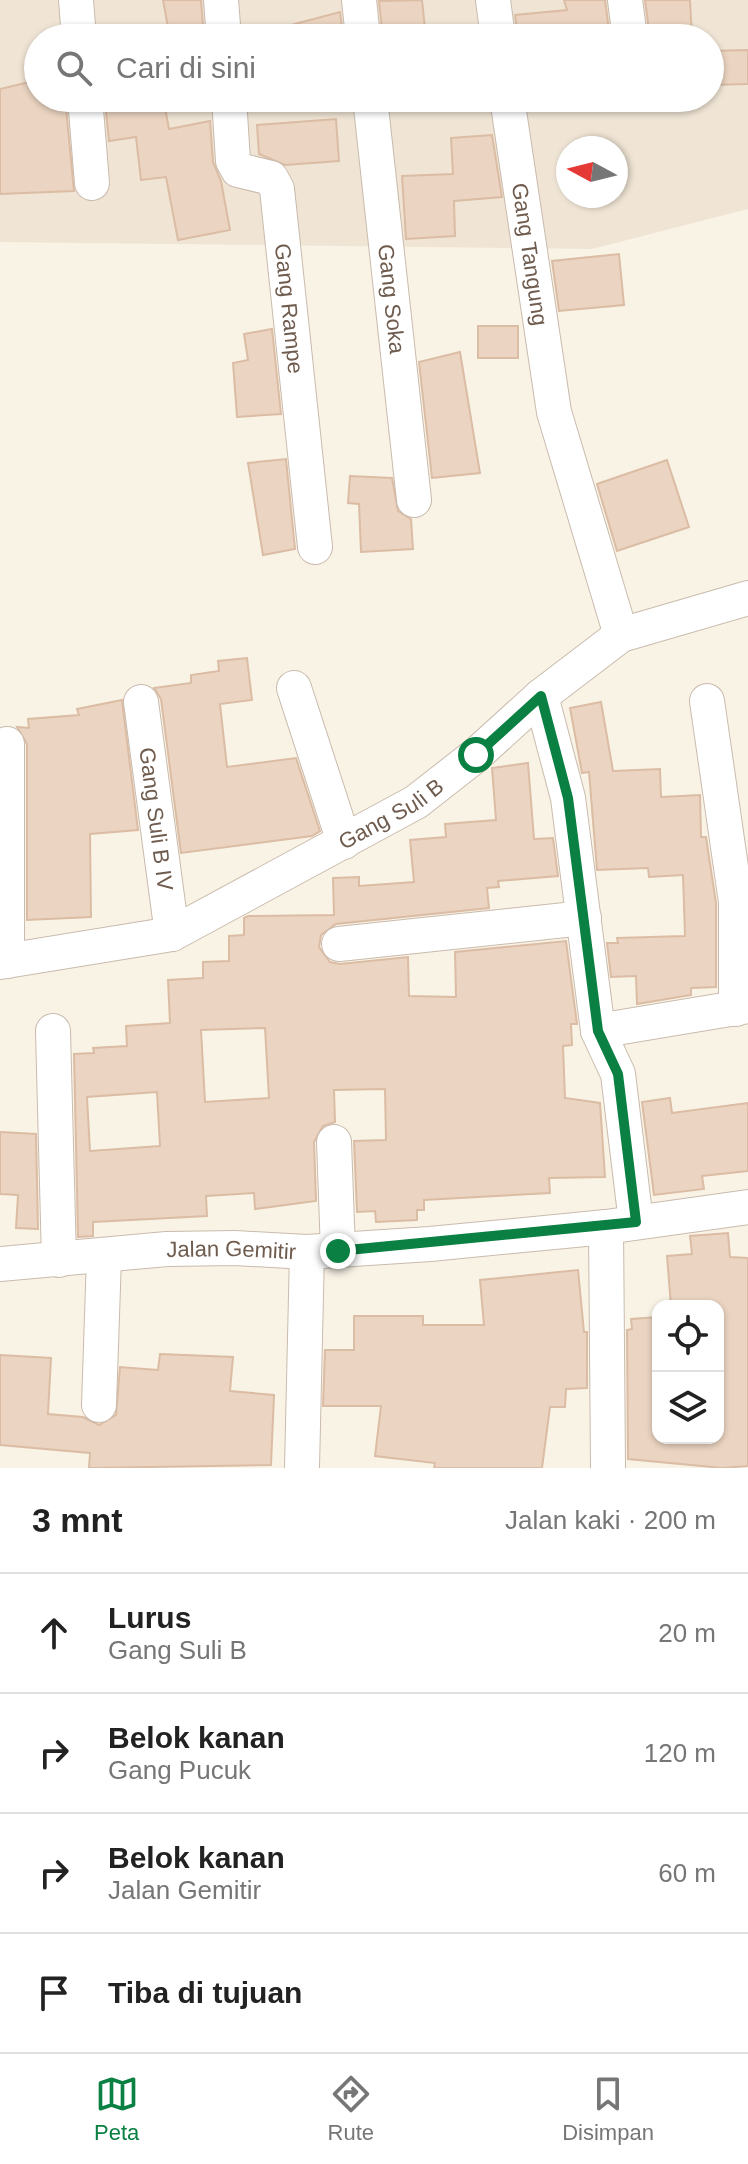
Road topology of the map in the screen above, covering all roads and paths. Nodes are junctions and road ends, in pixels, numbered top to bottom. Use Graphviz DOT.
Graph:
graph roads {
  1 [pos="76,0"];
  2 [pos="221,0"];
  3 [pos="359,0"];
  4 [pos="493,0"];
  5 [pos="625,0"];
  6 [pos="78,24"];
  7 [pos="223,24"];
  8 [pos="362,24"];
  9 [pos="496,24"];
  10 [pos="628,24"];
  11 [pos="86,112"];
  12 [pos="230,112"];
  13 [pos="372,112"];
  14 [pos="509,112"];
  15 [pos="92,183"];
  16 [pos="414,500"];
  17 [pos="315,547"];
  18 [pos="748,598"];
  19 [pos="621,635"];
  20 [pos="294,688"];
  21 [pos="541,696"];
  22 [pos="707,701"];
  23 [pos="141,702"];
  24 [pos="7,744"];
  25 [pos="344,842"];
  26 [pos="584,918"];
  27 [pos="172,934"];
  28 [pos="339,944"];
  29 [pos="3,962"];
  30 [pos="742,1008"];
  31 [pos="53,1031"];
  32 [pos="598,1031"];
  33 [pos="334,1142"];
  34 [pos="748,1207"];
  35 [pos="621,1225"];
  36 [pos="322,1252"];
  37 [pos="104,1257"];
  38 [pos="59,1260"];
  39 [pos="0,1264"];
  40 [pos="99,1405"];
  41 [pos="302,1468"];
  42 [pos="608,1468"];
  1 -- 6 [label="street"];
  2 -- 7 [label="street"];
  3 -- 8 [label="street"];
  4 -- 9 [label="street"];
  5 -- 10 [label="street"];
  11 -- 15 [label="street"];
  12 -- 17 [label="street, Gang Rampe"];
  13 -- 16 [label="street, Gang Soka"];
  14 -- 19 [label="street, Gang Tangung"];
  18 -- 19 [label="street, Gang Suli B"];
  19 -- 21 [label="street, Gang Suli B"];
  20 -- 25 [label="street"];
  21 -- 25 [label="street, Gang Suli B"];
  21 -- 26 [label="street"];
  22 -- 30 [label="street"];
  23 -- 27 [label="street, Gang Suli B IV"];
  24 -- 29 [label="street"];
  25 -- 27 [label="street, Gang Suli B"];
  26 -- 28 [label="street"];
  26 -- 32 [label="street"];
  27 -- 29 [label="street, Gang Suli B"];
  30 -- 32 [label="street"];
  31 -- 38 [label="street"];
  32 -- 35 [label="street"];
  33 -- 36 [label="street"];
  34 -- 35 [label="street, Jalan Gemitir"];
  35 -- 36 [label="street, Jalan Gemitir"];
  35 -- 42 [label="street"];
  36 -- 37 [label="street, Jalan Gemitir"];
  36 -- 41 [label="street"];
  37 -- 38 [label="street, Jalan Gemitir"];
  37 -- 40 [label="street"];
  38 -- 39 [label="street, Jalan Gemitir"];
}
